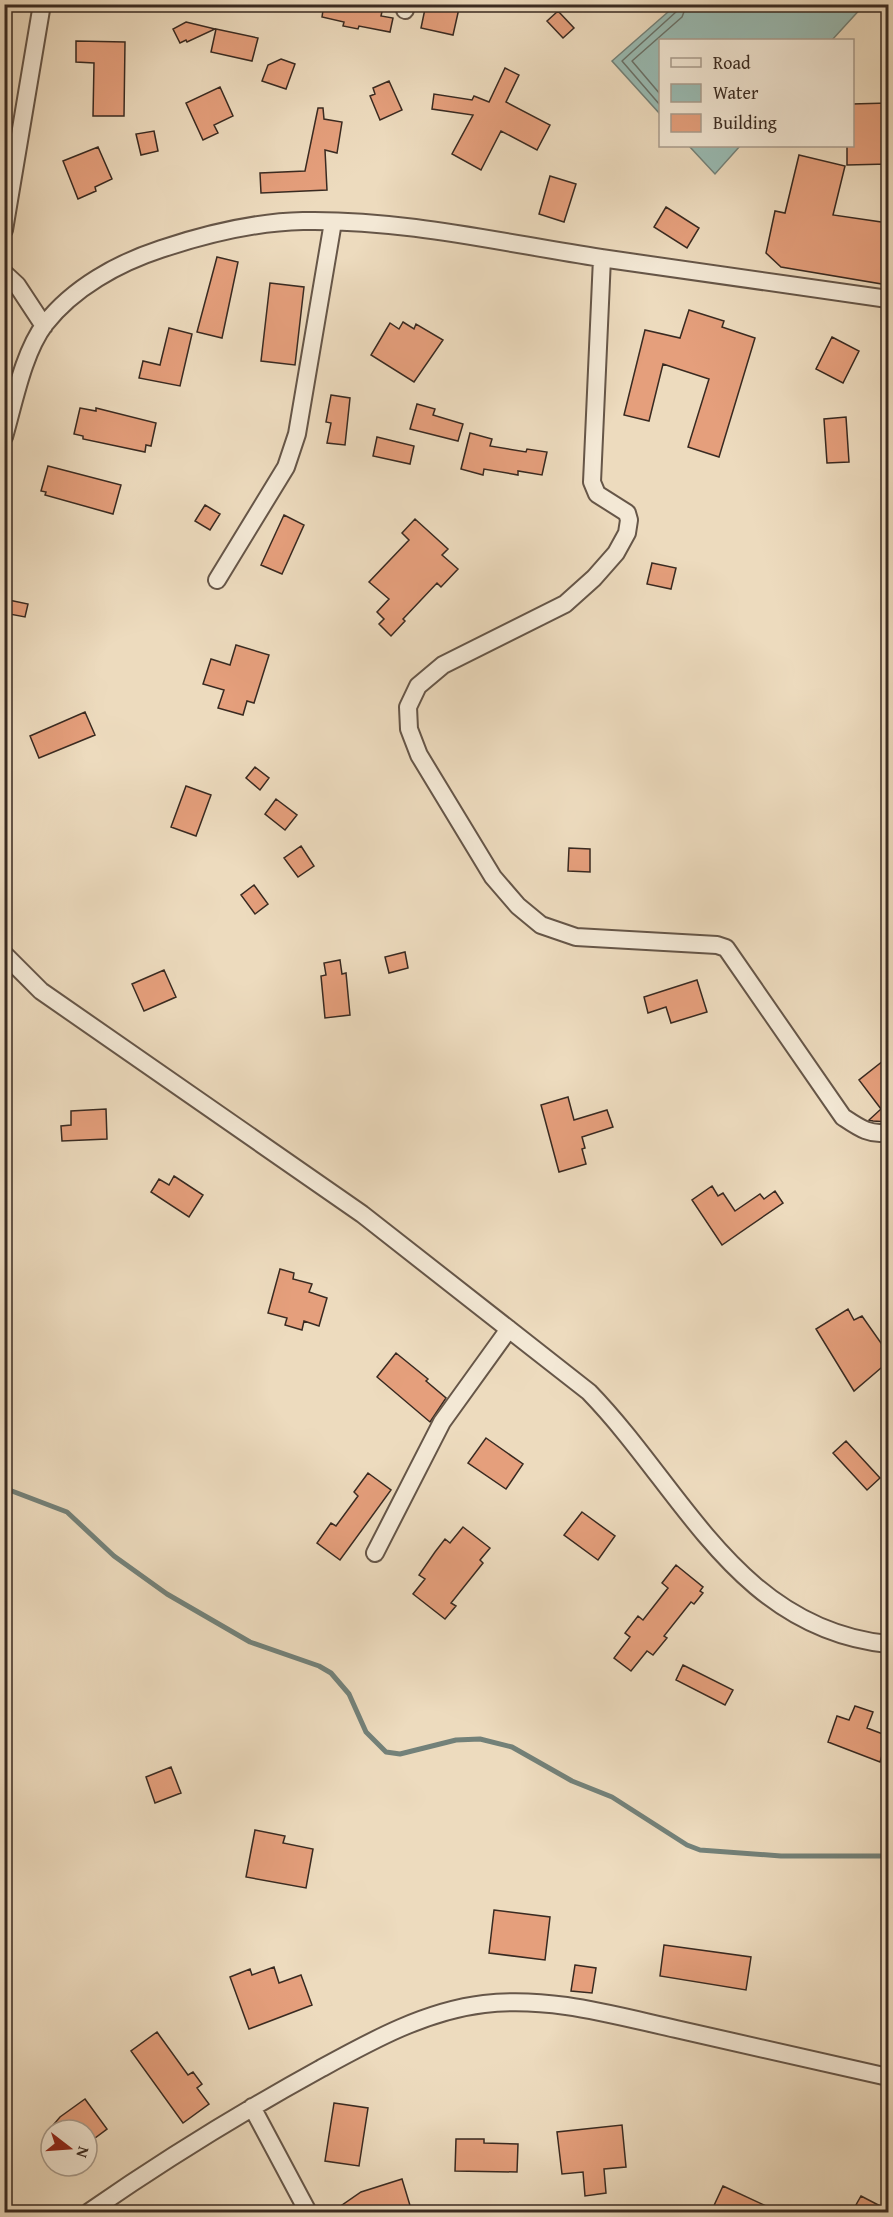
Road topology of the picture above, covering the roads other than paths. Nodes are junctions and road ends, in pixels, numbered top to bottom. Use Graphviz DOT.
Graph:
graph roads {
  1 [pos="42,4"];
  2 [pos="333,222"];
  3 [pos="4,230"];
  4 [pos="602,258"];
  5 [pos="5,273"];
  6 [pos="888,298"];
  7 [pos="44,326"];
  8 [pos="4,437"];
  9 [pos="218,580"];
  10 [pos="4,954"];
  11 [pos="888,1132"];
  12 [pos="509,1329"];
  13 [pos="375,1553"];
  14 [pos="888,1644"];
  15 [pos="888,2077"];
  16 [pos="252,2107"];
  17 [pos="89,2212"];
  18 [pos="308,2212"];
  1 -- 3 [label="street"];
  2 -- 4 [label="street"];
  2 -- 7 [label="street"];
  2 -- 9 [label="street"];
  4 -- 6 [label="street"];
  4 -- 11 [label="street"];
  5 -- 7 [label="street"];
  7 -- 8 [label="street"];
  10 -- 12 [label="street"];
  12 -- 13 [label="street"];
  12 -- 14 [label="street"];
  15 -- 16 [label="street"];
  16 -- 17 [label="street"];
  16 -- 18 [label="street"];
}
